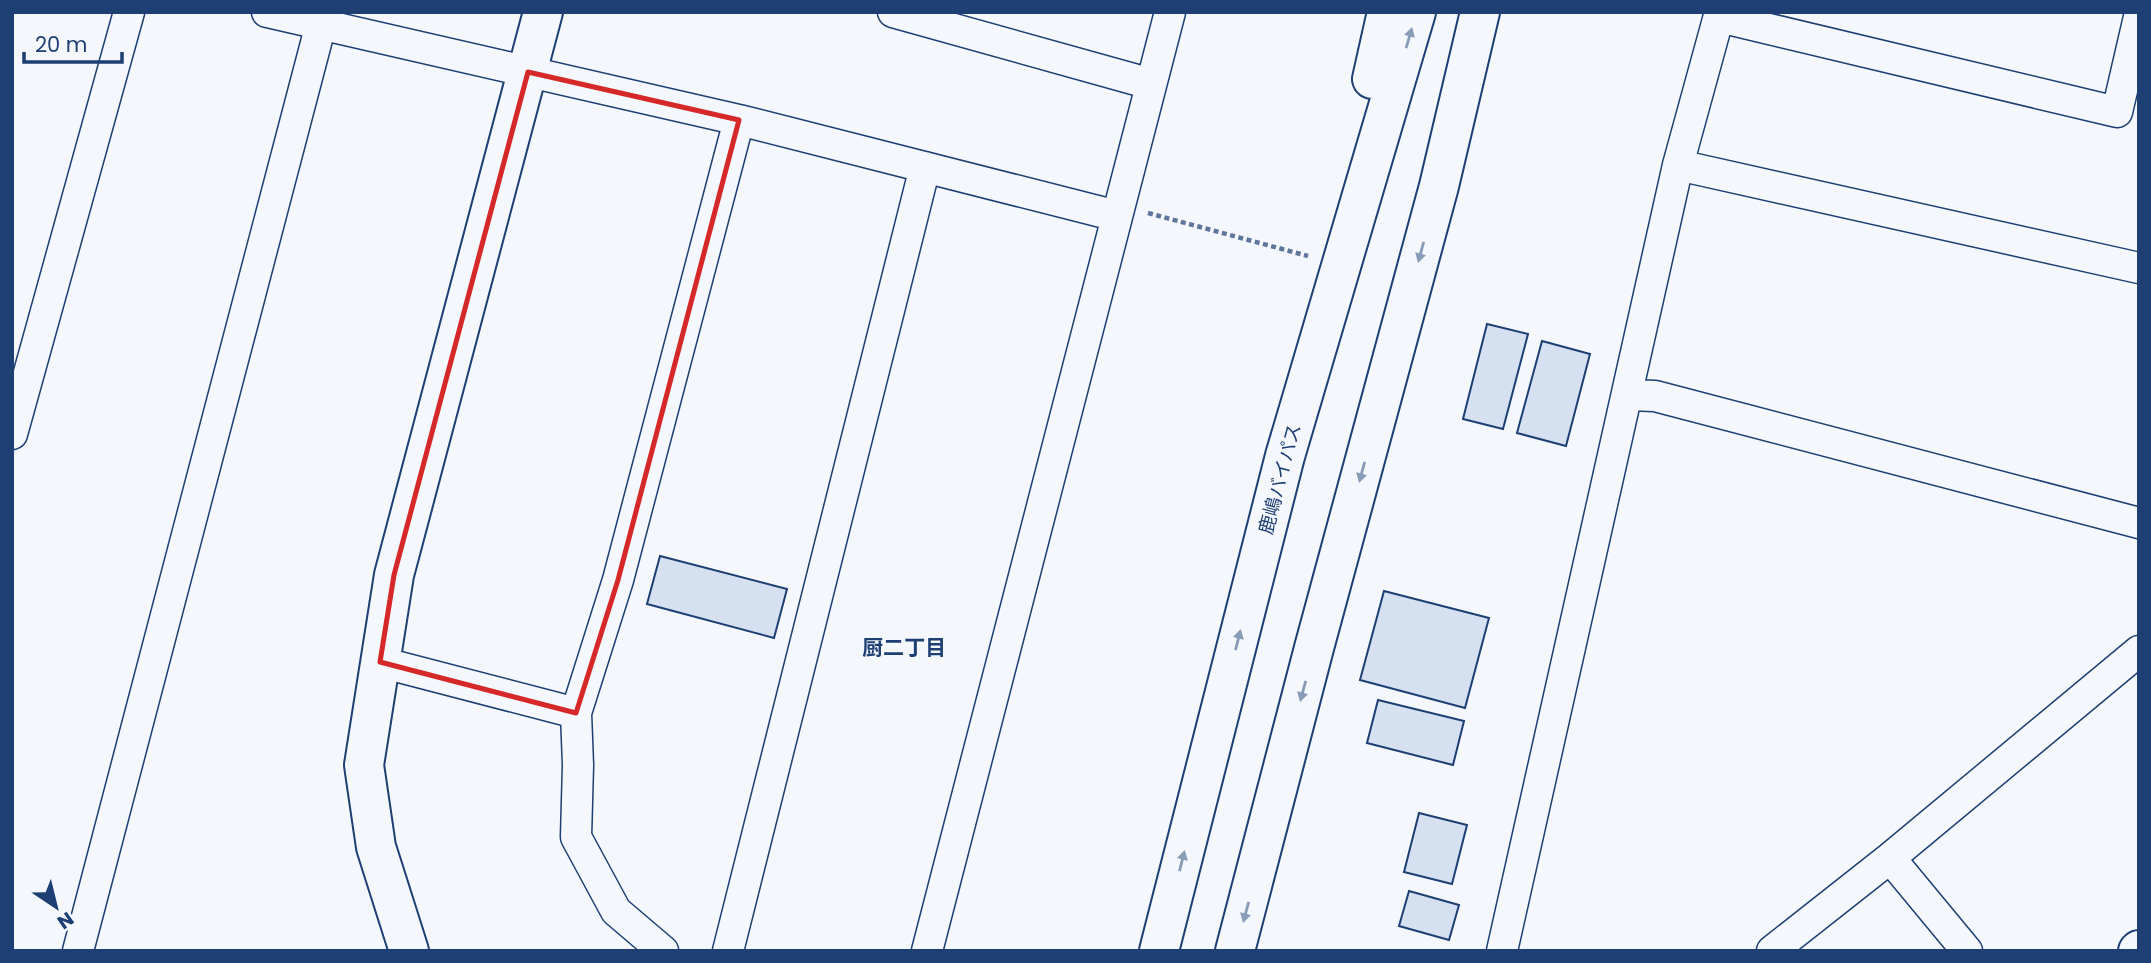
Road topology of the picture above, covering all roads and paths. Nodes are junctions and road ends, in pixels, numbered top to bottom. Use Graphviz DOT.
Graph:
graph roads {
  1 [pos="129,12"];
  2 [pos="267,12"];
  3 [pos="543,12"];
  4 [pos="892,12"];
  5 [pos="1170,12"];
  6 [pos="1387,12"];
  7 [pos="1416,12"];
  8 [pos="1480,12"];
  9 [pos="1496,12"];
  10 [pos="1719,14"];
  11 [pos="2139,17"];
  12 [pos="960,21"];
  13 [pos="321,24"];
  14 [pos="528,72"];
  15 [pos="1152,84"];
  16 [pos="739,120"];
  17 [pos="1678,165"];
  18 [pos="925,167"];
  19 [pos="1439,186"];
  20 [pos="1118,211"];
  21 [pos="1333,261"];
  22 [pos="2139,268"];
  23 [pos="1628,396"];
  24 [pos="12,434"];
  25 [pos="1285,456"];
  26 [pos="2139,523"];
  27 [pos="2139,651"];
  28 [pos="380,662"];
  29 [pos="576,713"];
  30 [pos="1890,858"];
  31 [pos="78,951"];
  32 [pos="409,951"];
  33 [pos="663,951"];
  34 [pos="728,951"];
  35 [pos="927,951"];
  36 [pos="1159,951"];
  37 [pos="1235,951"];
  38 [pos="1502,951"];
  39 [pos="1772,951"];
  40 [pos="1967,951"];
  1 -- 24 [label="street"];
  2 -- 13 [label="street"];
  3 -- 14 [label="main road"];
  4 -- 12 [label="street"];
  5 -- 15 [label="street"];
  6 -- 21 [label="main road"];
  25 -- 7 [label="main road, 鹿嶋バイパス, one-way"];
  8 -- 19 [label="main road"];
  9 -- 19 [label="main road"];
  10 -- 11 [label="street"];
  10 -- 17 [label="street"];
  12 -- 15 [label="street"];
  13 -- 14 [label="street"];
  13 -- 31 [label="street"];
  14 -- 16 [label="street"];
  14 -- 28 [label="main road"];
  15 -- 20 [label="street"];
  16 -- 18 [label="street"];
  16 -- 29 [label="street"];
  17 -- 22 [label="street"];
  17 -- 23 [label="street"];
  18 -- 20 [label="street"];
  18 -- 34 [label="street"];
  19 -- 37 [label="main road, one-way"];
  20 -- 21 [label="path"];
  20 -- 35 [label="street"];
  21 -- 25 [label="main road"];
  23 -- 26 [label="street"];
  23 -- 38 [label="street"];
  36 -- 25 [label="main road, 鹿嶋バイパス, one-way"];
  27 -- 30 [label="street"];
  28 -- 29 [label="street"];
  28 -- 32 [label="main road"];
  29 -- 33 [label="street"];
  30 -- 39 [label="street"];
  30 -- 40 [label="street"];
}
